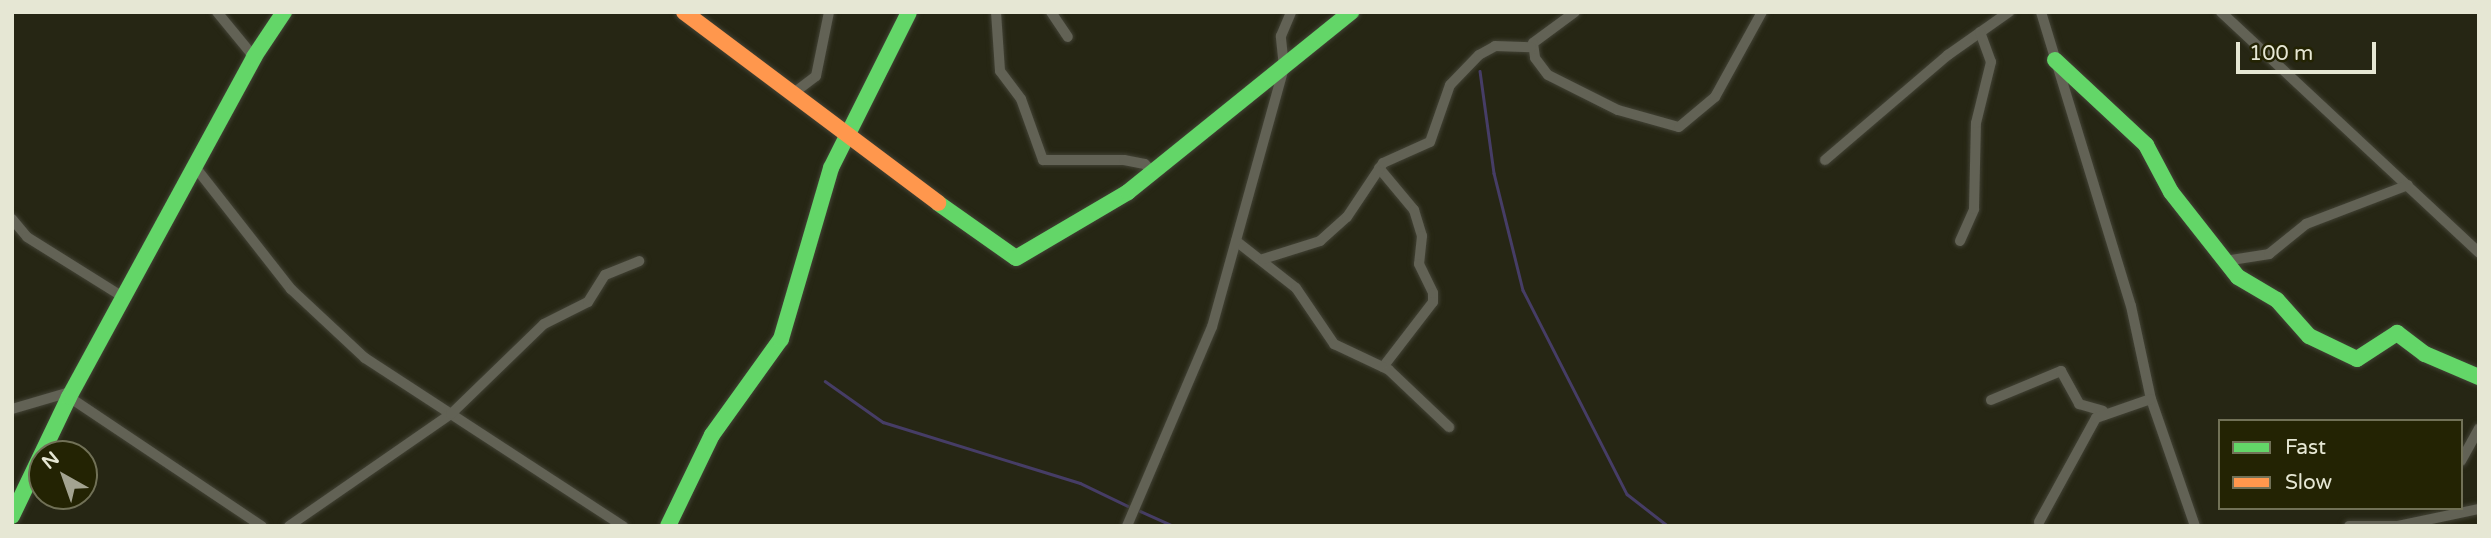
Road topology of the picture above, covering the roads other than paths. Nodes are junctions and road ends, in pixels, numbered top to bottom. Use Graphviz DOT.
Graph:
graph roads {
  1 [pos="217,12"];
  2 [pos="284,12"];
  3 [pos="684,12"];
  4 [pos="828,12"];
  5 [pos="909,12"];
  6 [pos="996,12"];
  7 [pos="1051,12"];
  8 [pos="1291,12"];
  9 [pos="1351,12"];
  10 [pos="1762,12"];
  11 [pos="2009,12"];
  12 [pos="2040,12"];
  13 [pos="2221,12"];
  14 [pos="1572,13"];
  15 [pos="1980,32"];
  16 [pos="1068,37"];
  17 [pos="1531,47"];
  18 [pos="254,57"];
  19 [pos="2055,60"];
  20 [pos="1283,67"];
  21 [pos="791,95"];
  22 [pos="847,136"];
  23 [pos="1825,160"];
  24 [pos="196,168"];
  25 [pos="1379,168"];
  26 [pos="1153,173"];
  27 [pos="2409,185"];
  28 [pos="14,225"];
  29 [pos="1236,241"];
  30 [pos="1960,241"];
  31 [pos="2479,253"];
  32 [pos="1264,259"];
  33 [pos="639,261"];
  34 [pos="2225,261"];
  35 [pos="123,297"];
  36 [pos="1383,367"];
  37 [pos="2479,377"];
  38 [pos="71,394"];
  39 [pos="2151,399"];
  40 [pos="1991,400"];
  41 [pos="12,409"];
  42 [pos="2104,411"];
  43 [pos="451,414"];
  44 [pos="1448,427"];
  45 [pos="2479,429"];
  46 [pos="2463,457"];
  47 [pos="2479,509"];
  48 [pos="2437,513"];
  49 [pos="12,516"];
  50 [pos="2039,522"];
  51 [pos="262,526"];
  52 [pos="289,526"];
  53 [pos="623,526"];
  54 [pos="668,526"];
  55 [pos="1127,526"];
  56 [pos="2195,526"];
  57 [pos="2349,526"];
  1 -- 18 [label="street"];
  2 -- 18 [label="street"];
  3 -- 21 [label="street"];
  4 -- 21 [label="street"];
  5 -- 22 [label="street"];
  6 -- 26 [label="street"];
  7 -- 16 [label="street"];
  8 -- 20 [label="street"];
  9 -- 20 [label="street"];
  10 -- 17 [label="street"];
  11 -- 15 [label="street"];
  12 -- 19 [label="street"];
  13 -- 27 [label="street"];
  14 -- 17 [label="street"];
  15 -- 23 [label="street"];
  15 -- 30 [label="street"];
  17 -- 25 [label="street"];
  18 -- 24 [label="street"];
  19 -- 34 [label="street"];
  19 -- 39 [label="street"];
  20 -- 26 [label="street"];
  20 -- 29 [label="street"];
  21 -- 22 [label="street"];
  22 -- 26 [label="street"];
  22 -- 54 [label="street"];
  24 -- 35 [label="street"];
  24 -- 43 [label="street"];
  25 -- 32 [label="street"];
  25 -- 36 [label="street"];
  27 -- 31 [label="street"];
  27 -- 34 [label="street"];
  28 -- 35 [label="street"];
  29 -- 32 [label="street"];
  29 -- 55 [label="street"];
  32 -- 36 [label="street"];
  33 -- 43 [label="street"];
  34 -- 37 [label="street"];
  35 -- 38 [label="street"];
  36 -- 44 [label="street"];
  38 -- 41 [label="street"];
  38 -- 49 [label="street"];
  38 -- 51 [label="street"];
  39 -- 42 [label="street"];
  39 -- 56 [label="street"];
  40 -- 42 [label="street"];
  42 -- 50 [label="street"];
  43 -- 52 [label="street"];
  43 -- 53 [label="street"];
  45 -- 46 [label="street"];
  47 -- 48 [label="street"];
  48 -- 57 [label="street"];
}
